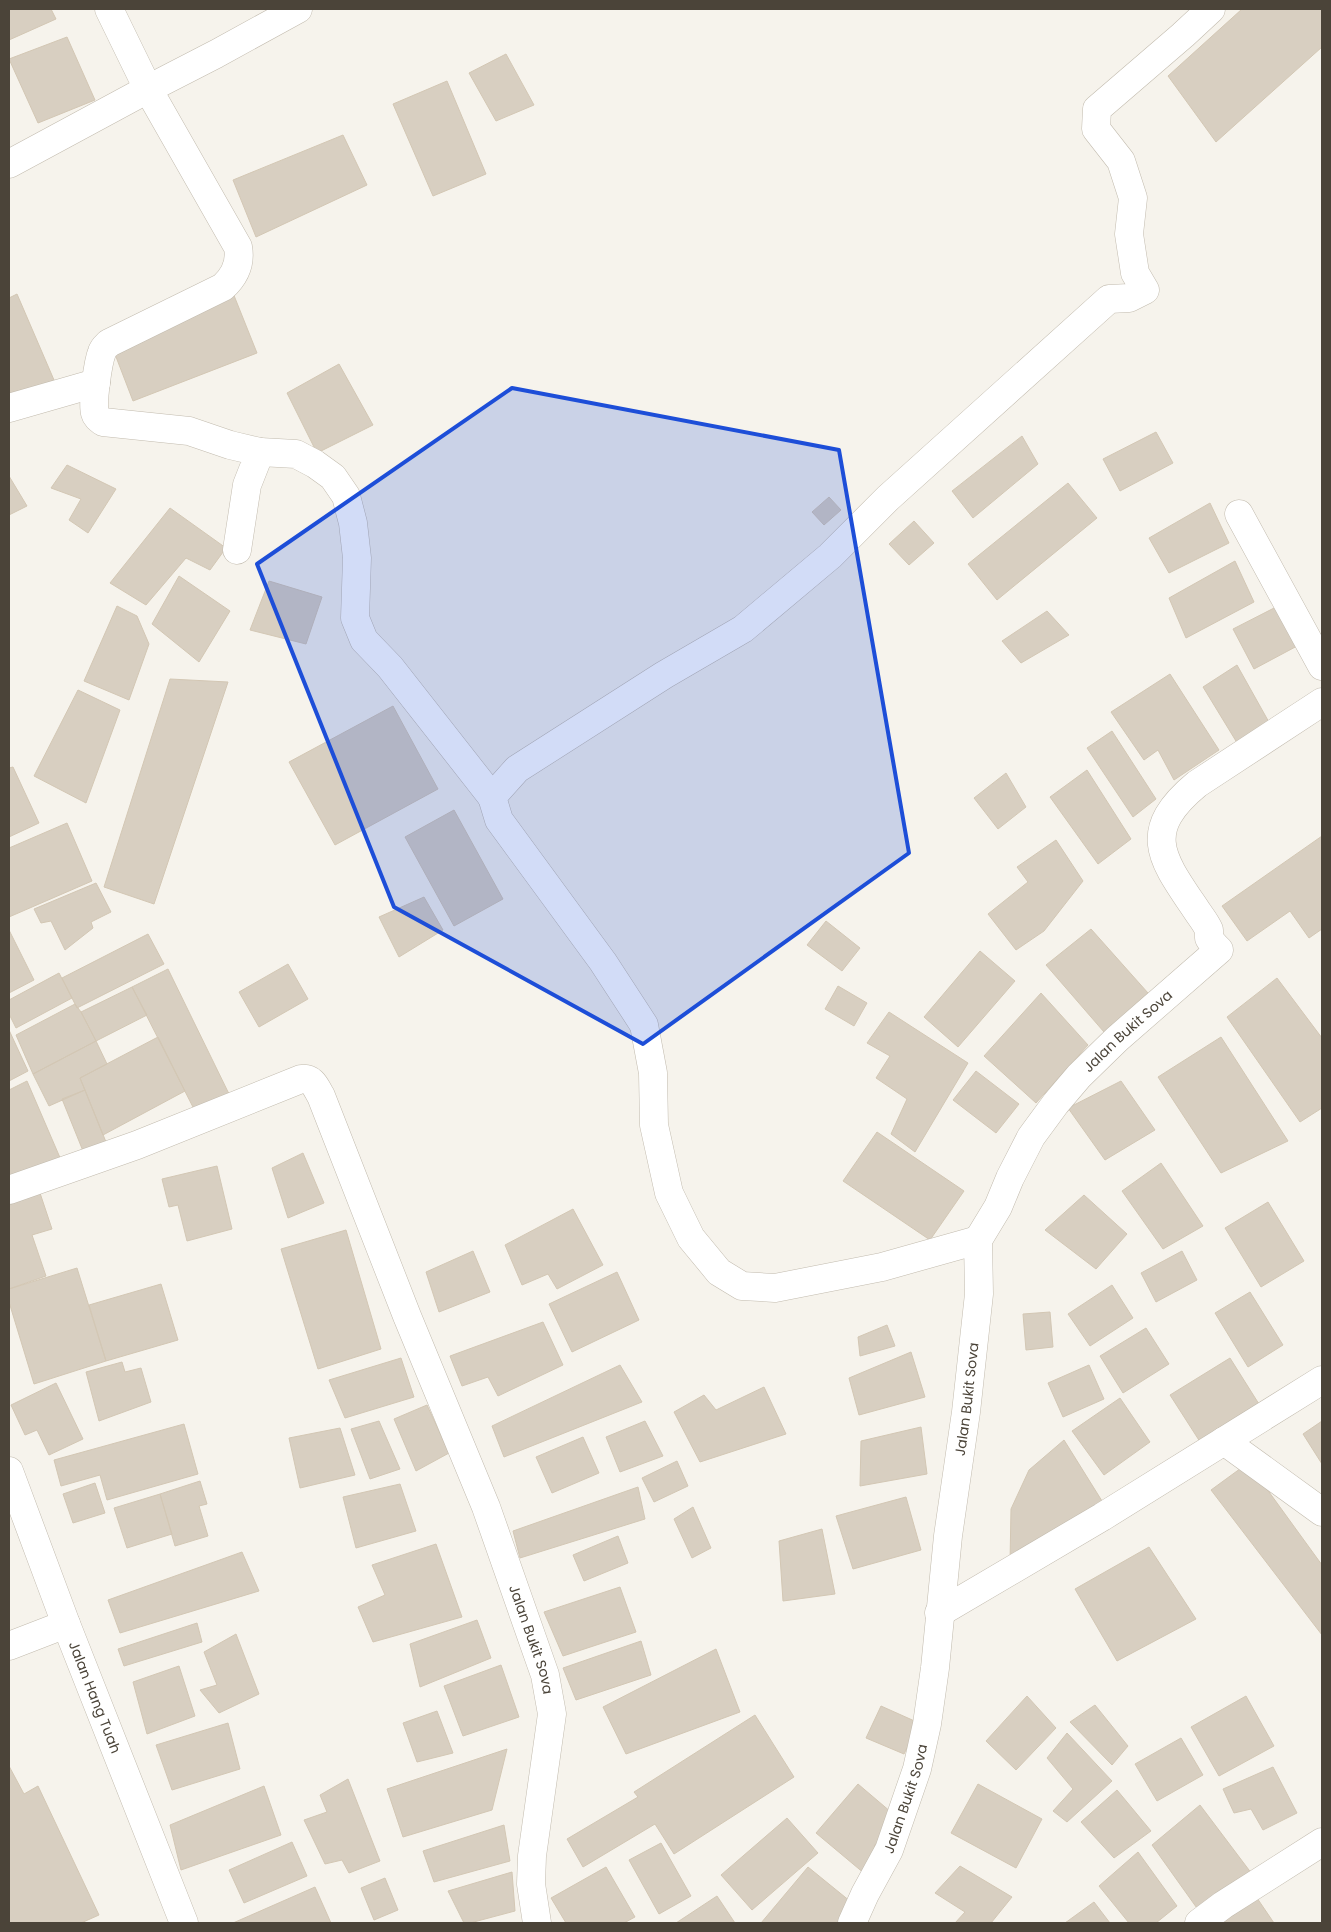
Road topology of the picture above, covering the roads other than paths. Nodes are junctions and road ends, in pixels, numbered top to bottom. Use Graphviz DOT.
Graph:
graph roads {
  1 [pos="109,9"];
  2 [pos="298,9"];
  3 [pos="1211,9"];
  4 [pos="148,89"];
  5 [pos="9,164"];
  6 [pos="96,383"];
  7 [pos="9,408"];
  8 [pos="260,452"];
  9 [pos="1239,514"];
  10 [pos="237,550"];
  11 [pos="1322,666"];
  12 [pos="1322,702"];
  13 [pos="492,797"];
  14 [pos="9,1190"];
  15 [pos="978,1240"];
  16 [pos="1322,1380"];
  17 [pos="1224,1441"];
  18 [pos="9,1471"];
  19 [pos="1322,1512"];
  20 [pos="939,1613"];
  21 [pos="66,1624"];
  22 [pos="9,1646"];
  23 [pos="1322,1842"];
  24 [pos="184,1923"];
  25 [pos="537,1923"];
  26 [pos="852,1923"];
  27 [pos="1199,1923"];
  1 -- 4 [label="street"];
  2 -- 4 [label="street"];
  3 -- 13 [label="street"];
  4 -- 5 [label="street"];
  4 -- 6 [label="street"];
  6 -- 7 [label="street"];
  6 -- 8 [label="street"];
  8 -- 10 [label="street"];
  8 -- 13 [label="street"];
  9 -- 11 [label="street"];
  12 -- 15 [label="street, Jalan Bukit Sova"];
  13 -- 15 [label="street"];
  14 -- 25 [label="street, Jalan Bukit Sova"];
  15 -- 20 [label="street, Jalan Bukit Sova"];
  16 -- 17 [label="street"];
  17 -- 19 [label="street"];
  17 -- 20 [label="street"];
  18 -- 21 [label="street, Jalan Hang Tuah"];
  20 -- 26 [label="street, Jalan Bukit Sova"];
  21 -- 22 [label="street"];
  21 -- 24 [label="street, Jalan Hang Tuah"];
  23 -- 27 [label="street"];
}
